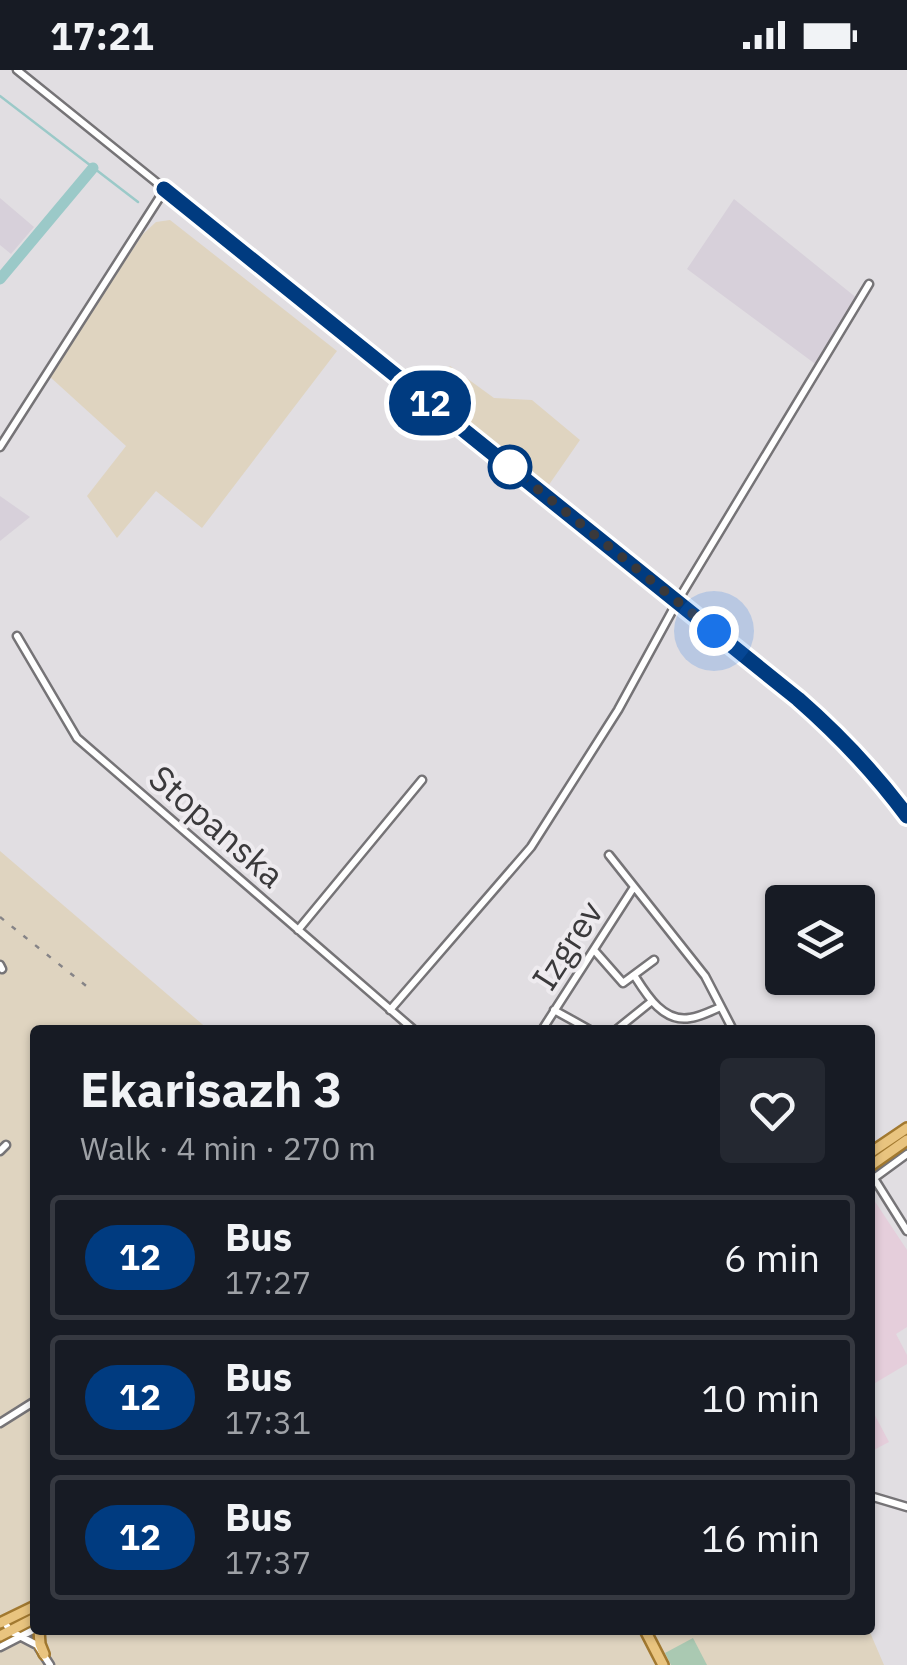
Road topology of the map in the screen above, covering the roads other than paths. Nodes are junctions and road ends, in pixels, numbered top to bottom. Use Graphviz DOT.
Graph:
graph roads {
  1 [pos="16,70"];
  2 [pos="164,189"];
  3 [pos="869,284"];
  4 [pos="0,447"];
  5 [pos="678,602"];
  6 [pos="18,636"];
  7 [pos="422,780"];
  8 [pos="907,816"];
  9 [pos="608,854"];
  10 [pos="634,887"];
  11 [pos="298,930"];
  12 [pos="594,950"];
  13 [pos="654,960"];
  14 [pos="634,975"];
  15 [pos="652,1001"];
  16 [pos="721,1007"];
  17 [pos="390,1010"];
  18 [pos="554,1010"];
  19 [pos="408,1025"];
  20 [pos="545,1025"];
  21 [pos="581,1025"];
  22 [pos="622,1025"];
  23 [pos="730,1025"];
  24 [pos="907,1128"];
  25 [pos="907,1140"];
  26 [pos="875,1150"];
  27 [pos="907,1154"];
  28 [pos="875,1170"];
  29 [pos="875,1172"];
  30 [pos="875,1180"];
  31 [pos="907,1231"];
  32 [pos="30,1404"];
  33 [pos="0,1424"];
  34 [pos="875,1497"];
  35 [pos="907,1507"];
  36 [pos="30,1608"];
  37 [pos="30,1621"];
  38 [pos="2,1622"];
  39 [pos="30,1633"];
  40 [pos="5,1634"];
  41 [pos="38,1635"];
  42 [pos="648,1635"];
  43 [pos="20,1637"];
  44 [pos="0,1647"];
  45 [pos="44,1654"];
  46 [pos="50,1665"];
  47 [pos="663,1665"];
  1 -- 2 [label="street"];
  2 -- 4 [label="street"];
  2 -- 5 [label="street"];
  3 -- 5 [label="street"];
  5 -- 8 [label="street"];
  5 -- 17 [label="street"];
  6 -- 11 [label="street, Stopanska"];
  7 -- 11 [label="street"];
  9 -- 10 [label="street"];
  10 -- 12 [label="street, Izgrev"];
  10 -- 16 [label="street"];
  11 -- 17 [label="street, Stopanska"];
  12 -- 14 [label="street"];
  12 -- 18 [label="street, Izgrev"];
  13 -- 14 [label="street"];
  14 -- 15 [label="street"];
  15 -- 16 [label="street"];
  15 -- 22 [label="street"];
  16 -- 23 [label="street"];
  17 -- 19 [label="street, Stopanska"];
  18 -- 20 [label="street, Izgrev"];
  18 -- 21 [label="street"];
  24 -- 26 [label="main road"];
  25 -- 28 [label="main road"];
  27 -- 29 [label="street"];
  30 -- 31 [label="street"];
  32 -- 33 [label="street"];
  34 -- 35 [label="street"];
  36 -- 38 [label="main road"];
  37 -- 40 [label="main road"];
  38 -- 40 [label="street"];
  39 -- 43 [label="street"];
  40 -- 43 [label="street"];
  41 -- 45 [label="main road"];
  42 -- 47 [label="main road"];
  43 -- 44 [label="street"];
  43 -- 45 [label="street"];
  45 -- 46 [label="street"];
}
